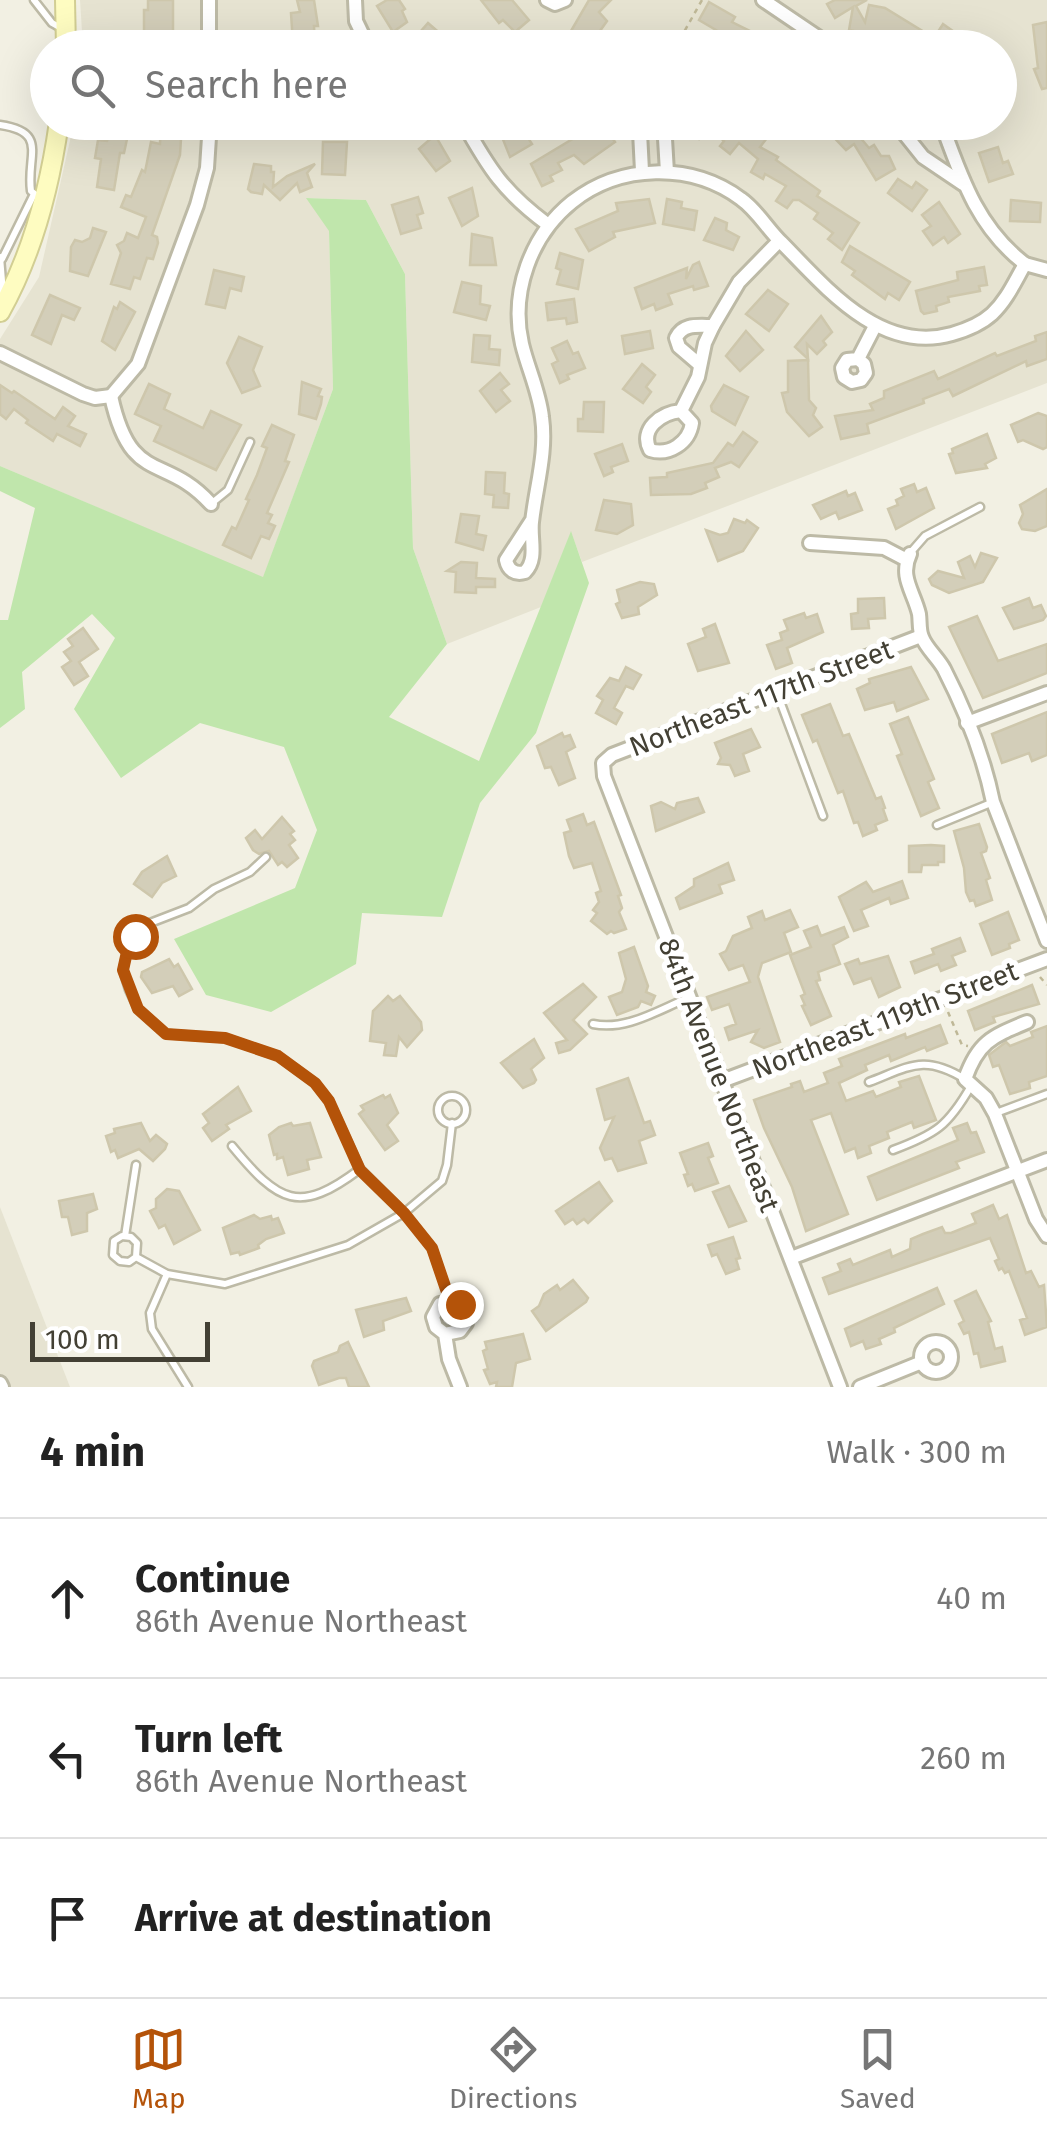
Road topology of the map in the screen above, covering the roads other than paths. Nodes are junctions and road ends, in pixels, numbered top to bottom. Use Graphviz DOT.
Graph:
graph roads {
  1 [pos="34,0"];
  2 [pos="65,0"];
  3 [pos="209,0"];
  4 [pos="355,0"];
  5 [pos="765,0"];
  6 [pos="58,30"];
  7 [pos="66,30"];
  8 [pos="209,30"];
  9 [pos="360,30"];
  10 [pos="808,30"];
  11 [pos="0,125"];
  12 [pos="30,136"];
  13 [pos="31,140"];
  14 [pos="54,140"];
  15 [pos="209,140"];
  16 [pos="474,140"];
  17 [pos="640,140"];
  18 [pos="665,140"];
  19 [pos="909,140"];
  20 [pos="948,140"];
  21 [pos="642,171"];
  22 [pos="667,172"];
  23 [pos="964,184"];
  24 [pos="38,197"];
  25 [pos="547,224"];
  26 [pos="779,241"];
  27 [pos="1,258"];
  28 [pos="1025,264"];
  29 [pos="1047,270"];
  30 [pos="2,308"];
  31 [pos="713,326"];
  32 [pos="876,326"];
  33 [pos="0,353"];
  34 [pos="858,359"];
  35 [pos="700,365"];
  36 [pos="112,396"];
  37 [pos="682,411"];
  38 [pos="250,442"];
  39 [pos="211,504"];
  40 [pos="980,507"];
  41 [pos="532,520"];
  42 [pos="810,543"];
  43 [pos="909,557"];
  44 [pos="921,636"];
  45 [pos="776,692"];
  46 [pos="1047,693"];
  47 [pos="967,724"];
  48 [pos="603,762"];
  49 [pos="992,802"];
  50 [pos="823,816"];
  51 [pos="937,825"];
  52 [pos="266,857"];
  53 [pos="1047,942"];
  54 [pos="1047,959"];
  55 [pos="690,998"];
  56 [pos="1026,1022"];
  57 [pos="593,1024"];
  58 [pos="722,1081"];
  59 [pos="869,1082"];
  60 [pos="968,1082"];
  61 [pos="1047,1094"];
  62 [pos="995,1114"];
  63 [pos="452,1124"];
  64 [pos="232,1146"];
  65 [pos="894,1150"];
  66 [pos="1047,1160"];
  67 [pos="136,1165"];
  68 [pos="360,1170"];
  69 [pos="1017,1171"];
  70 [pos="404,1213"];
  71 [pos="125,1236"];
  72 [pos="1047,1236"];
  73 [pos="136,1256"];
  74 [pos="791,1258"];
  75 [pos="167,1274"];
  76 [pos="450,1301"];
  77 [pos="445,1334"];
  78 [pos="922,1362"];
  79 [pos="188,1387"];
  80 [pos="460,1387"];
  81 [pos="840,1387"];
  82 [pos="860,1387"];
  1 -- 6 [label="lane"];
  2 -- 7 [label="main road"];
  3 -- 8 [label="street"];
  4 -- 9 [label="street"];
  5 -- 10 [label="street"];
  11 -- 12 [label="lane"];
  13 -- 24 [label="lane"];
  14 -- 24 [label="main road"];
  15 -- 36 [label="street"];
  16 -- 25 [label="street"];
  17 -- 21 [label="street"];
  18 -- 22 [label="street"];
  19 -- 23 [label="street"];
  20 -- 23 [label="street"];
  21 -- 22 [label="street"];
  21 -- 25 [label="street"];
  22 -- 26 [label="street"];
  23 -- 28 [label="street"];
  24 -- 27 [label="lane"];
  24 -- 30 [label="main road"];
  25 -- 41 [label="street"];
  26 -- 31 [label="street"];
  26 -- 32 [label="street"];
  27 -- 30 [label="lane"];
  28 -- 29 [label="street"];
  28 -- 32 [label="street"];
  31 -- 35 [label="street"];
  31 -- 35 [label="street"];
  32 -- 34 [label="street"];
  33 -- 36 [label="street"];
  35 -- 37 [label="street"];
  36 -- 39 [label="street"];
  38 -- 39 [label="lane"];
  40 -- 43 [label="lane"];
  42 -- 43 [label="street"];
  43 -- 44 [label="street"];
  44 -- 45 [label="street, Northeast 117th Street"];
  44 -- 47 [label="street"];
  45 -- 48 [label="street, Northeast 117th Street"];
  45 -- 50 [label="lane"];
  46 -- 47 [label="street"];
  47 -- 49 [label="street"];
  48 -- 55 [label="street, 84th Avenue Northeast"];
  49 -- 51 [label="lane"];
  49 -- 53 [label="street"];
  52 -- 68 [label="lane"];
  54 -- 58 [label="street, Northeast 119th Street"];
  55 -- 57 [label="lane"];
  55 -- 58 [label="street, 84th Avenue Northeast"];
  56 -- 60 [label="street"];
  58 -- 74 [label="street, 84th Avenue Northeast"];
  59 -- 60 [label="lane"];
  60 -- 62 [label="street"];
  60 -- 65 [label="lane"];
  61 -- 62 [label="lane"];
  62 -- 69 [label="street"];
  63 -- 63 [label="lane"];
  63 -- 70 [label="lane"];
  64 -- 68 [label="lane"];
  66 -- 69 [label="street"];
  67 -- 71 [label="lane"];
  68 -- 70 [label="lane"];
  69 -- 72 [label="street"];
  69 -- 74 [label="street"];
  70 -- 75 [label="lane"];
  70 -- 76 [label="lane"];
  71 -- 73 [label="lane"];
  71 -- 73 [label="lane"];
  73 -- 75 [label="lane"];
  74 -- 81 [label="street, 84th Avenue Northeast"];
  75 -- 79 [label="lane"];
  76 -- 77 [label="street"];
  76 -- 77 [label="street"];
  77 -- 80 [label="street"];
  78 -- 82 [label="street"];
}
